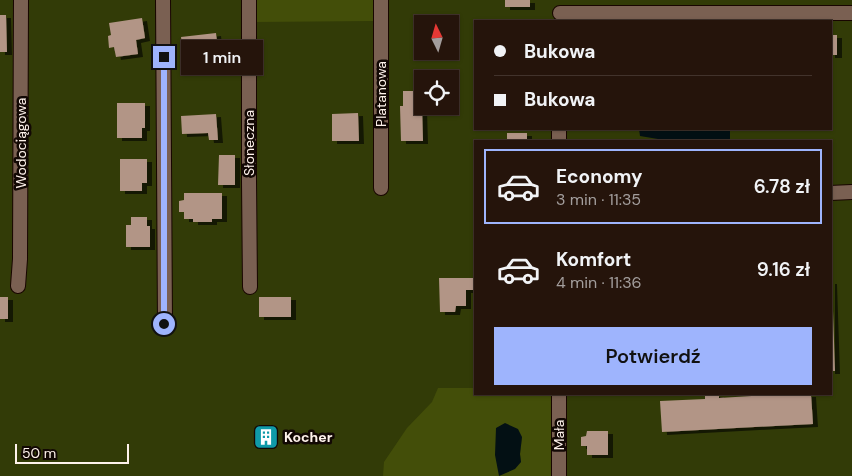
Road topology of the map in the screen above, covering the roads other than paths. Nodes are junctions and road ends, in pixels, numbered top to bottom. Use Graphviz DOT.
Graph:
graph roads {
  1 [pos="21,0"];
  2 [pos="163,0"];
  3 [pos="249,0"];
  4 [pos="381,0"];
  5 [pos="560,11"];
  6 [pos="852,13"];
  7 [pos="382,188"];
  8 [pos="852,192"];
  9 [pos="832,193"];
  10 [pos="18,286"];
  11 [pos="250,286"];
  12 [pos="164,324"];
  13 [pos="559,395"];
  14 [pos="559,476"];
  1 -- 10 [label="street, Wodociągowa"];
  2 -- 12 [label="street"];
  3 -- 11 [label="street, Słoneczna"];
  4 -- 7 [label="street, Platanowa"];
  5 -- 6 [label="street"];
  8 -- 9 [label="street"];
  13 -- 14 [label="street, Mała"];
}
